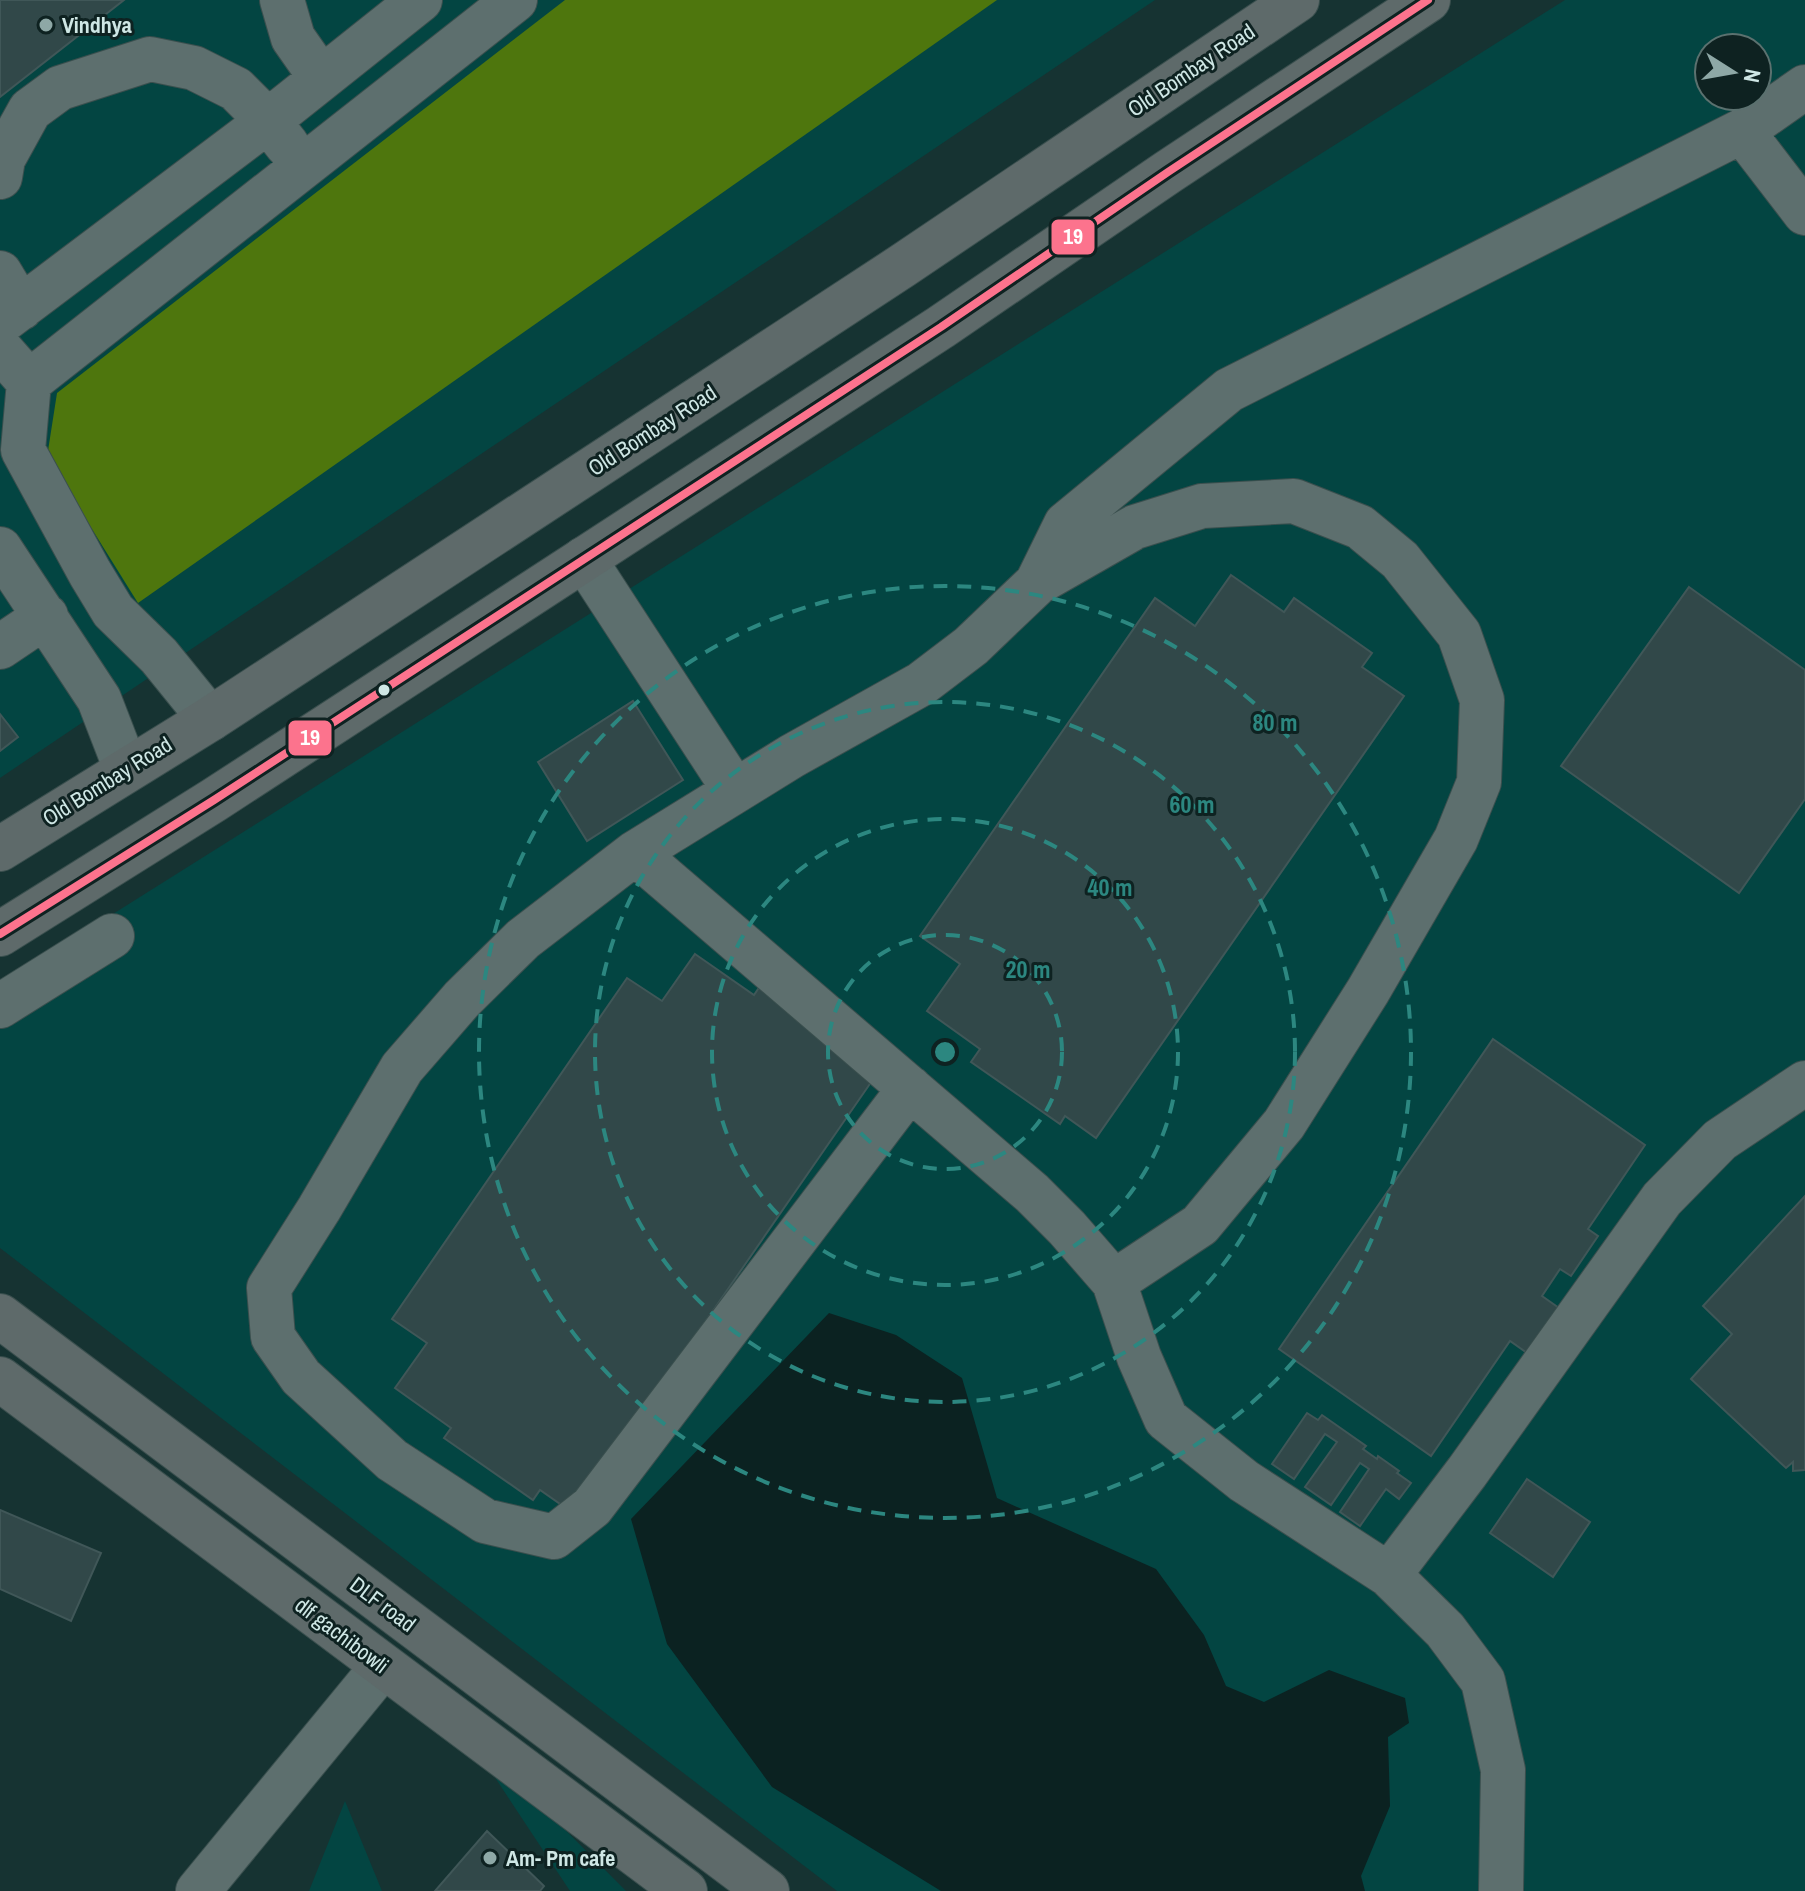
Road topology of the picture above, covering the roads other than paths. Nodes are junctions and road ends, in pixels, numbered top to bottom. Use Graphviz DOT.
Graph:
graph roads {
  1 [pos="282,0"];
  2 [pos="420,0"];
  3 [pos="515,0"];
  4 [pos="1297,0"];
  5 [pos="1428,0"];
  6 [pos="321,78"];
  7 [pos="1805,87"];
  8 [pos="268,121"];
  9 [pos="1742,131"];
  10 [pos="302,165"];
  11 [pos="0,177"];
  12 [pos="1805,213"];
  13 [pos="7,301"];
  14 [pos="0,349"];
  15 [pos="29,382"];
  16 [pos="11,458"];
  17 [pos="0,549"];
  18 [pos="584,559"];
  19 [pos="1037,583"];
  20 [pos="46,616"];
  21 [pos="0,647"];
  22 [pos="210,719"];
  23 [pos="126,769"];
  24 [pos="735,791"];
  25 [pos="0,849"];
  26 [pos="635,853"];
  27 [pos="0,934"];
  28 [pos="112,936"];
  29 [pos="0,1006"];
  30 [pos="1805,1083"];
  31 [pos="910,1088"];
  32 [pos="1114,1282"];
  33 [pos="0,1316"];
  34 [pos="0,1379"];
  35 [pos="1389,1575"];
  36 [pos="383,1666"];
  37 [pos="198,1891"];
  38 [pos="685,1891"];
  39 [pos="767,1891"];
  40 [pos="1501,1891"];
  1 -- 6 [label="lane"];
  2 -- 6 [label="lane"];
  3 -- 10 [label="lane"];
  4 -- 22 [label="main road, Old Bombay Road"];
  5 -- 18 [label="main road"];
  6 -- 8 [label="lane"];
  7 -- 9 [label="lane"];
  8 -- 10 [label="lane"];
  8 -- 11 [label="lane"];
  8 -- 13 [label="lane"];
  9 -- 12 [label="lane"];
  9 -- 19 [label="lane"];
  10 -- 15 [label="lane"];
  14 -- 15 [label="lane"];
  15 -- 16 [label="lane"];
  16 -- 22 [label="lane"];
  17 -- 20 [label="lane"];
  18 -- 24 [label="lane"];
  18 -- 27 [label="main road"];
  19 -- 24 [label="lane"];
  19 -- 32 [label="lane"];
  20 -- 21 [label="lane"];
  20 -- 23 [label="lane"];
  22 -- 23 [label="main road, Old Bombay Road"];
  23 -- 25 [label="main road, Old Bombay Road"];
  24 -- 26 [label="lane"];
  26 -- 31 [label="lane"];
  26 -- 31 [label="lane"];
  28 -- 29 [label="lane"];
  30 -- 35 [label="lane"];
  31 -- 32 [label="lane"];
  32 -- 35 [label="lane"];
  33 -- 39 [label="main road, DLF road"];
  34 -- 36 [label="main road, dlf gachibowli"];
  35 -- 40 [label="lane"];
  36 -- 37 [label="lane"];
  36 -- 38 [label="main road, dlf gachibowli"];
}
